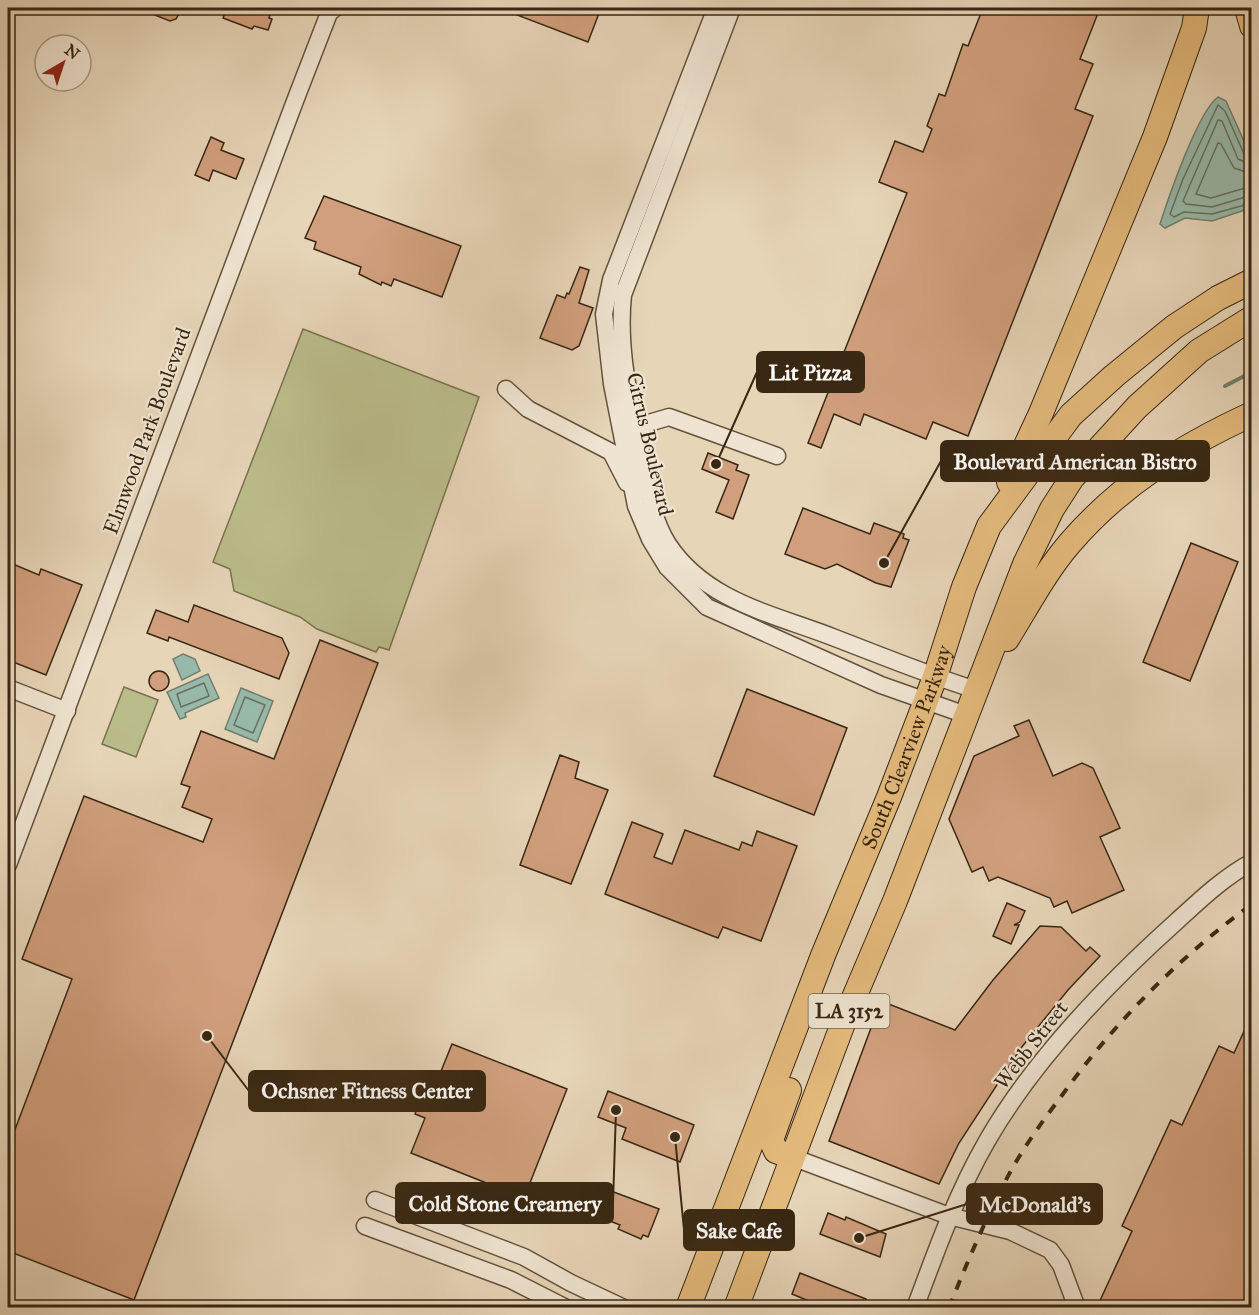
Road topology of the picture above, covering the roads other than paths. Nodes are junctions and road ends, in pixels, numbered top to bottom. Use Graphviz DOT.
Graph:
graph roads {
  1 [pos="716,8"];
  2 [pos="732,8"];
  3 [pos="1197,8"];
  4 [pos="1247,8"];
  5 [pos="331,9"];
  6 [pos="1251,26"];
  7 [pos="1251,281"];
  8 [pos="1251,318"];
  9 [pos="506,389"];
  10 [pos="1251,414"];
  11 [pos="635,427"];
  12 [pos="777,456"];
  13 [pos="635,497"];
  14 [pos="989,526"];
  15 [pos="935,677"];
  16 [pos="8,688"];
  17 [pos="976,690"];
  18 [pos="925,701"];
  19 [pos="67,711"];
  20 [pos="966,715"];
  21 [pos="1251,862"];
  22 [pos="8,865"];
  23 [pos="824,953"];
  24 [pos="792,1157"];
  25 [pos="375,1200"];
  26 [pos="950,1216"];
  27 [pos="365,1226"];
  28 [pos="566,1308"];
  29 [pos="624,1308"];
  30 [pos="688,1308"];
  31 [pos="736,1308"];
  32 [pos="915,1308"];
  33 [pos="1077,1308"];
  1 -- 13 [label="street, Citrus Boulevard"];
  2 -- 11 [label="street, Citrus Boulevard"];
  3 -- 14 [label="highway"];
  4 -- 6 [label="highway"];
  5 -- 19 [label="street, Elmwood Park Boulevard"];
  7 -- 14 [label="highway, South Clearview Parkway / LA 3152"];
  8 -- 17 [label="highway, LA 3152"];
  9 -- 13 [label="street"];
  10 -- 17 [label="highway"];
  11 -- 12 [label="street"];
  11 -- 15 [label="street, Citrus Boulevard"];
  13 -- 18 [label="street, Citrus Boulevard"];
  14 -- 15 [label="highway, South Clearview Parkway / LA 3152"];
  15 -- 17 [label="street, Citrus Boulevard"];
  15 -- 18 [label="highway, South Clearview Parkway / LA 3152"];
  16 -- 19 [label="street"];
  17 -- 20 [label="highway, LA 3152"];
  18 -- 20 [label="street, Citrus Boulevard"];
  18 -- 23 [label="highway, South Clearview Parkway / LA 3152"];
  19 -- 22 [label="street, Elmwood Park Boulevard"];
  20 -- 24 [label="highway, LA 3152"];
  21 -- 26 [label="street, Webb Street"];
  23 -- 24 [label="highway"];
  23 -- 30 [label="highway, South Clearview Parkway / LA 3152"];
  24 -- 26 [label="street"];
  24 -- 31 [label="highway, LA 3152"];
  25 -- 29 [label="street"];
  26 -- 32 [label="street, Webb Street"];
  26 -- 33 [label="street"];
  27 -- 28 [label="street"];
}
